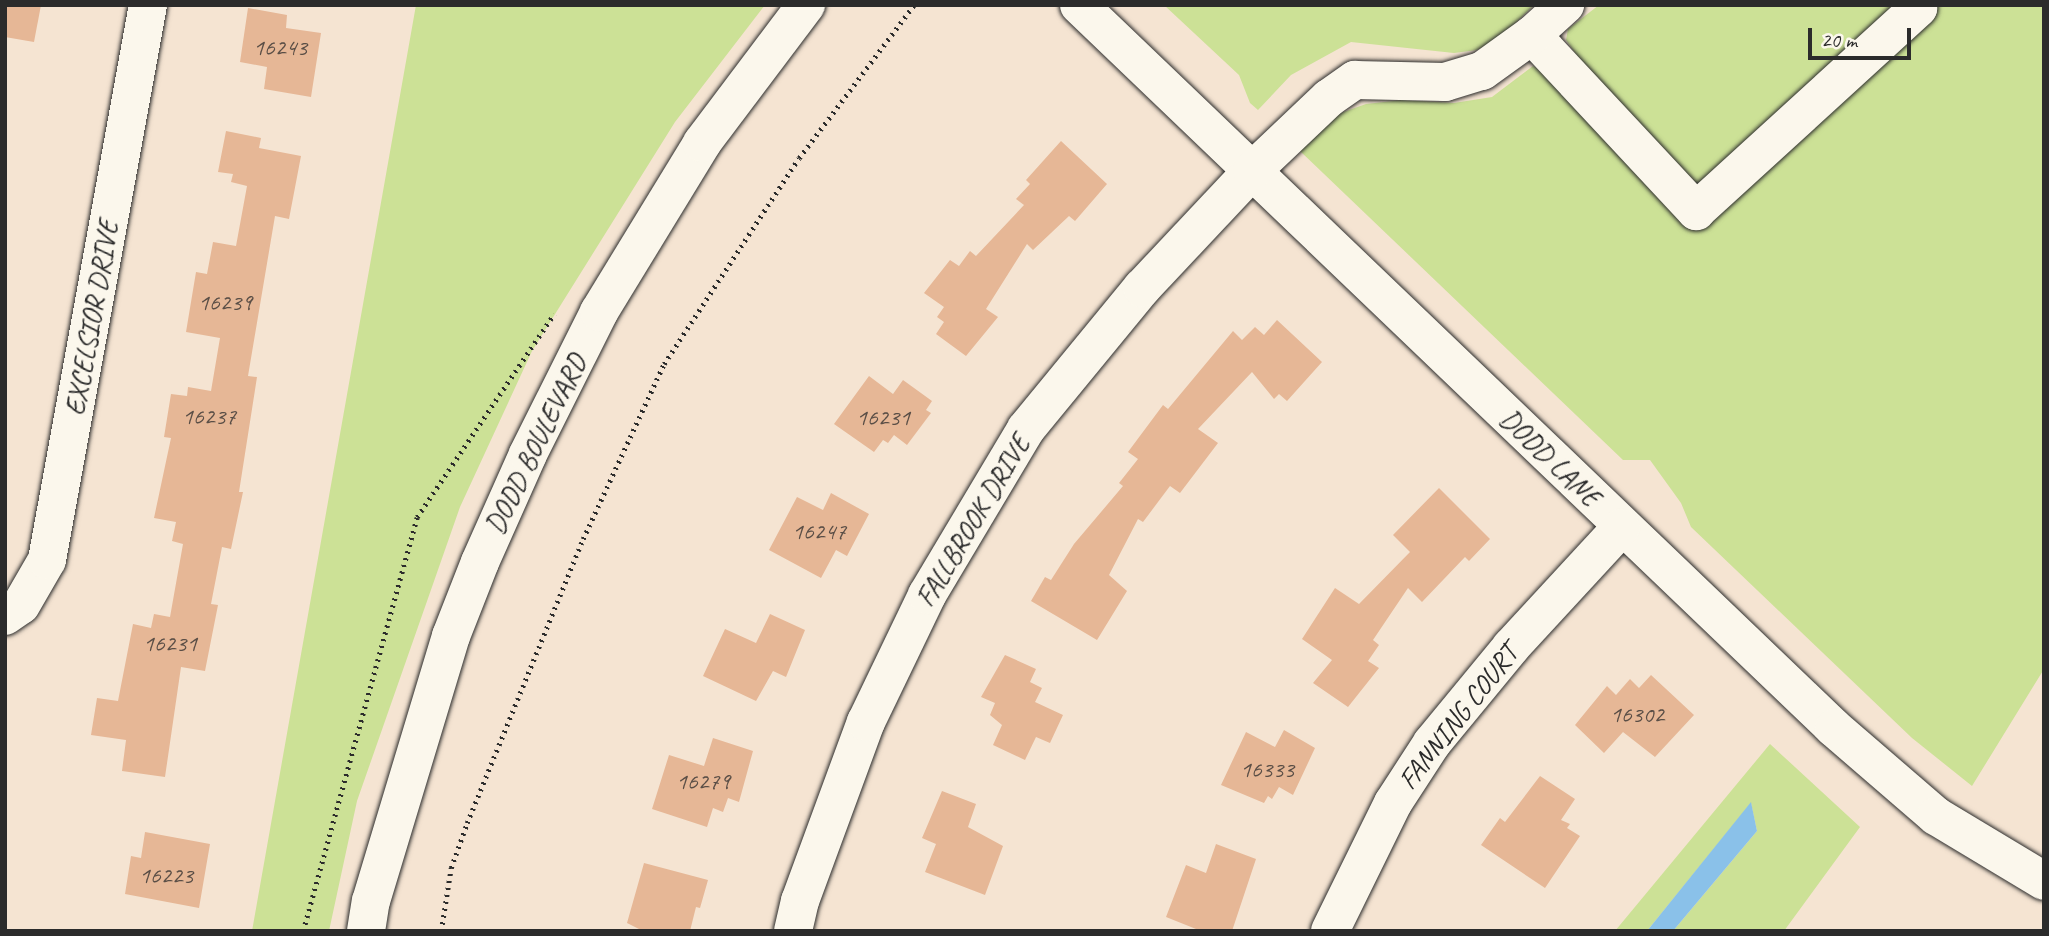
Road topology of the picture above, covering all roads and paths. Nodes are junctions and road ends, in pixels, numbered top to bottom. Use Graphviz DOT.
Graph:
graph roads {
  1 [pos="148,5"];
  2 [pos="806,5"];
  3 [pos="914,5"];
  4 [pos="1079,5"];
  5 [pos="1565,5"];
  6 [pos="1916,5"];
  7 [pos="1532,35"];
  8 [pos="1252,171"];
  9 [pos="1622,528"];
  10 [pos="5,616"];
  11 [pos="2044,881"];
  12 [pos="366,931"];
  13 [pos="441,931"];
  14 [pos="793,931"];
  15 [pos="1331,931"];
  1 -- 10 [label="street, EXCELSIOR DRIVE"];
  2 -- 12 [label="street, DODD BOULEVARD"];
  3 -- 13 [label="path"];
  4 -- 8 [label="street, DODD LANE"];
  5 -- 7 [label="street, FALLBROOK DRIVE"];
  6 -- 7 [label="street"];
  7 -- 8 [label="street, FALLBROOK DRIVE"];
  8 -- 9 [label="street, DODD LANE"];
  8 -- 14 [label="street, FALLBROOK DRIVE"];
  9 -- 11 [label="street, DODD LANE"];
  9 -- 15 [label="street, FANNING COURT"];
}
